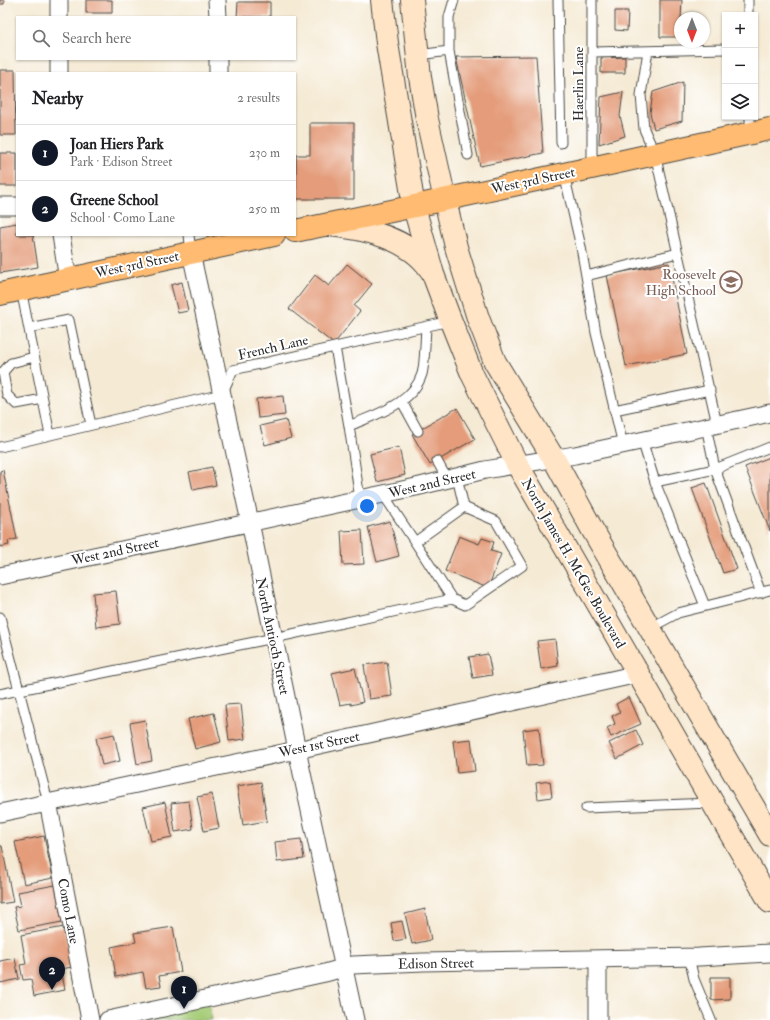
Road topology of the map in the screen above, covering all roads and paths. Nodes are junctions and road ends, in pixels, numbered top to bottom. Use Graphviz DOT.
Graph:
graph roads {
  1 [pos="59,0"];
  2 [pos="218,0"];
  3 [pos="382,0"];
  4 [pos="412,0"];
  5 [pos="454,0"];
  6 [pos="558,0"];
  7 [pos="592,0"];
  8 [pos="748,0"];
  9 [pos="748,12"];
  10 [pos="59,16"];
  11 [pos="218,16"];
  12 [pos="722,49"];
  13 [pos="648,51"];
  14 [pos="450,52"];
  15 [pos="592,52"];
  16 [pos="418,55"];
  17 [pos="59,60"];
  18 [pos="218,60"];
  19 [pos="59,72"];
  20 [pos="218,72"];
  21 [pos="756,126"];
  22 [pos="561,143"];
  23 [pos="655,154"];
  24 [pos="468,155"];
  25 [pos="592,167"];
  26 [pos="564,173"];
  27 [pos="444,200"];
  28 [pos="0,206"];
  29 [pos="16,206"];
  30 [pos="414,207"];
  31 [pos="326,225"];
  32 [pos="296,231"];
  33 [pos="61,236"];
  34 [pos="264,236"];
  35 [pos="225,240"];
  36 [pos="190,244"];
  37 [pos="678,253"];
  38 [pos="433,274"];
  39 [pos="586,276"];
  40 [pos="68,280"];
  41 [pos="21,289"];
  42 [pos="0,294"];
  43 [pos="450,321"];
  44 [pos="29,328"];
  45 [pos="426,328"];
  46 [pos="335,347"];
  47 [pos="34,357"];
  48 [pos="710,390"];
  49 [pos="222,394"];
  50 [pos="43,399"];
  51 [pos="402,402"];
  52 [pos="614,410"];
  53 [pos="770,413"];
  54 [pos="91,425"];
  55 [pos="712,425"];
  56 [pos="349,426"];
  57 [pos="418,430"];
  58 [pos="50,435"];
  59 [pos="642,440"];
  60 [pos="623,445"];
  61 [pos="0,447"];
  62 [pos="770,447"];
  63 [pos="554,459"];
  64 [pos="437,461"];
  65 [pos="517,464"];
  66 [pos="715,469"];
  67 [pos="452,478"];
  68 [pos="655,482"];
  69 [pos="383,494"];
  70 [pos="360,499"];
  71 [pos="464,507"];
  72 [pos="250,522"];
  73 [pos="415,542"];
  74 [pos="0,576"];
  75 [pos="766,592"];
  76 [pos="452,599"];
  77 [pos="705,606"];
  78 [pos="0,617"];
  79 [pos="650,628"];
  80 [pos="274,638"];
  81 [pos="638,674"];
  82 [pos="18,690"];
  83 [pos="0,694"];
  84 [pos="297,750"];
  85 [pos="48,802"];
  86 [pos="713,803"];
  87 [pos="586,808"];
  88 [pos="0,813"];
  89 [pos="770,835"];
  90 [pos="770,902"];
  91 [pos="770,953"];
  92 [pos="689,957"];
  93 [pos="598,959"];
  94 [pos="344,968"];
  95 [pos="90,1020"];
  96 [pos="108,1020"];
  97 [pos="355,1020"];
  98 [pos="598,1020"];
  99 [pos="712,1020"];
  1 -- 10 [label="street"];
  2 -- 11 [label="street"];
  3 -- 30 [label="main road, North James H. McGee Boulevard"];
  4 -- 16 [label="main road"];
  5 -- 14 [label="lane"];
  6 -- 22 [label="lane"];
  7 -- 15 [label="lane, Haerlin Lane"];
  8 -- 9 [label="lane"];
  12 -- 13 [label="lane"];
  13 -- 15 [label="lane"];
  13 -- 23 [label="lane"];
  14 -- 16 [label="lane"];
  14 -- 24 [label="lane"];
  15 -- 25 [label="lane, Haerlin Lane"];
  16 -- 27 [label="main road"];
  17 -- 19 [label="street"];
  18 -- 20 [label="street"];
  21 -- 23 [label="main road, West 3rd Street"];
  23 -- 25 [label="main road, West 3rd Street"];
  23 -- 37 [label="lane"];
  25 -- 26 [label="main road, West 3rd Street"];
  26 -- 27 [label="main road, West 3rd Street"];
  26 -- 39 [label="lane"];
  27 -- 30 [label="main road, West 3rd Street"];
  27 -- 63 [label="main road"];
  28 -- 29 [label="street"];
  30 -- 31 [label="main road, West 3rd Street"];
  30 -- 38 [label="main road, North James H. McGee Boulevard"];
  31 -- 32 [label="main road, West 3rd Street"];
  31 -- 38 [label="main road"];
  33 -- 40 [label="street"];
  34 -- 35 [label="main road, West 3rd Street"];
  35 -- 36 [label="main road, West 3rd Street"];
  36 -- 40 [label="main road, West 3rd Street"];
  36 -- 49 [label="street, North Antioch Street"];
  37 -- 39 [label="lane"];
  37 -- 48 [label="lane"];
  38 -- 43 [label="main road, North James H. McGee Boulevard"];
  39 -- 52 [label="lane"];
  40 -- 41 [label="main road, West 3rd Street"];
  41 -- 42 [label="main road, West 3rd Street"];
  41 -- 44 [label="lane"];
  43 -- 45 [label="lane, French Lane"];
  43 -- 65 [label="main road, North James H. McGee Boulevard"];
  44 -- 47 [label="lane"];
  44 -- 54 [label="lane"];
  45 -- 46 [label="lane, French Lane"];
  45 -- 51 [label="lane"];
  46 -- 49 [label="lane, French Lane"];
  46 -- 56 [label="lane"];
  47 -- 50 [label="lane"];
  47 -- 50 [label="lane"];
  48 -- 52 [label="lane"];
  48 -- 55 [label="lane"];
  49 -- 54 [label="lane"];
  49 -- 72 [label="street, North Antioch Street"];
  50 -- 58 [label="lane"];
  51 -- 56 [label="lane"];
  51 -- 57 [label="lane"];
  52 -- 60 [label="lane"];
  53 -- 55 [label="street, West 2nd Street"];
  54 -- 58 [label="lane"];
  55 -- 59 [label="street, West 2nd Street"];
  55 -- 66 [label="lane"];
  56 -- 70 [label="lane"];
  58 -- 61 [label="lane"];
  59 -- 60 [label="street, West 2nd Street"];
  59 -- 68 [label="lane"];
  60 -- 63 [label="street, West 2nd Street"];
  62 -- 66 [label="lane"];
  63 -- 65 [label="street, West 2nd Street"];
  63 -- 79 [label="main road"];
  64 -- 67 [label="lane"];
  65 -- 67 [label="street, West 2nd Street"];
  65 -- 81 [label="main road, North James H. McGee Boulevard"];
  66 -- 68 [label="lane"];
  66 -- 75 [label="lane"];
  67 -- 69 [label="street, West 2nd Street"];
  67 -- 71 [label="lane"];
  68 -- 77 [label="lane"];
  69 -- 70 [label="street, West 2nd Street"];
  69 -- 73 [label="lane"];
  70 -- 72 [label="street, West 2nd Street"];
  71 -- 73 [label="lane"];
  71 -- 76 [label="lane"];
  72 -- 74 [label="street, West 2nd Street"];
  72 -- 80 [label="street, North Antioch Street"];
  73 -- 76 [label="lane"];
  75 -- 77 [label="lane"];
  76 -- 80 [label="lane"];
  77 -- 79 [label="lane"];
  78 -- 82 [label="lane"];
  79 -- 89 [label="main road"];
  80 -- 82 [label="lane"];
  80 -- 84 [label="street, North Antioch Street"];
  81 -- 84 [label="street, West 1st Street"];
  81 -- 86 [label="main road, North James H. McGee Boulevard"];
  82 -- 83 [label="lane"];
  82 -- 85 [label="lane"];
  84 -- 85 [label="street, West 1st Street"];
  84 -- 94 [label="street, North Antioch Street"];
  85 -- 88 [label="street, West 1st Street"];
  85 -- 95 [label="street, Como Lane"];
  86 -- 87 [label="lane"];
  86 -- 90 [label="main road, North James H. McGee Boulevard"];
  91 -- 92 [label="street, Edison Street"];
  92 -- 93 [label="street, Edison Street"];
  92 -- 99 [label="lane"];
  93 -- 94 [label="street, Edison Street"];
  93 -- 98 [label="street"];
  94 -- 96 [label="street, Edison Street"];
  94 -- 97 [label="street, North Antioch Street"];
}
